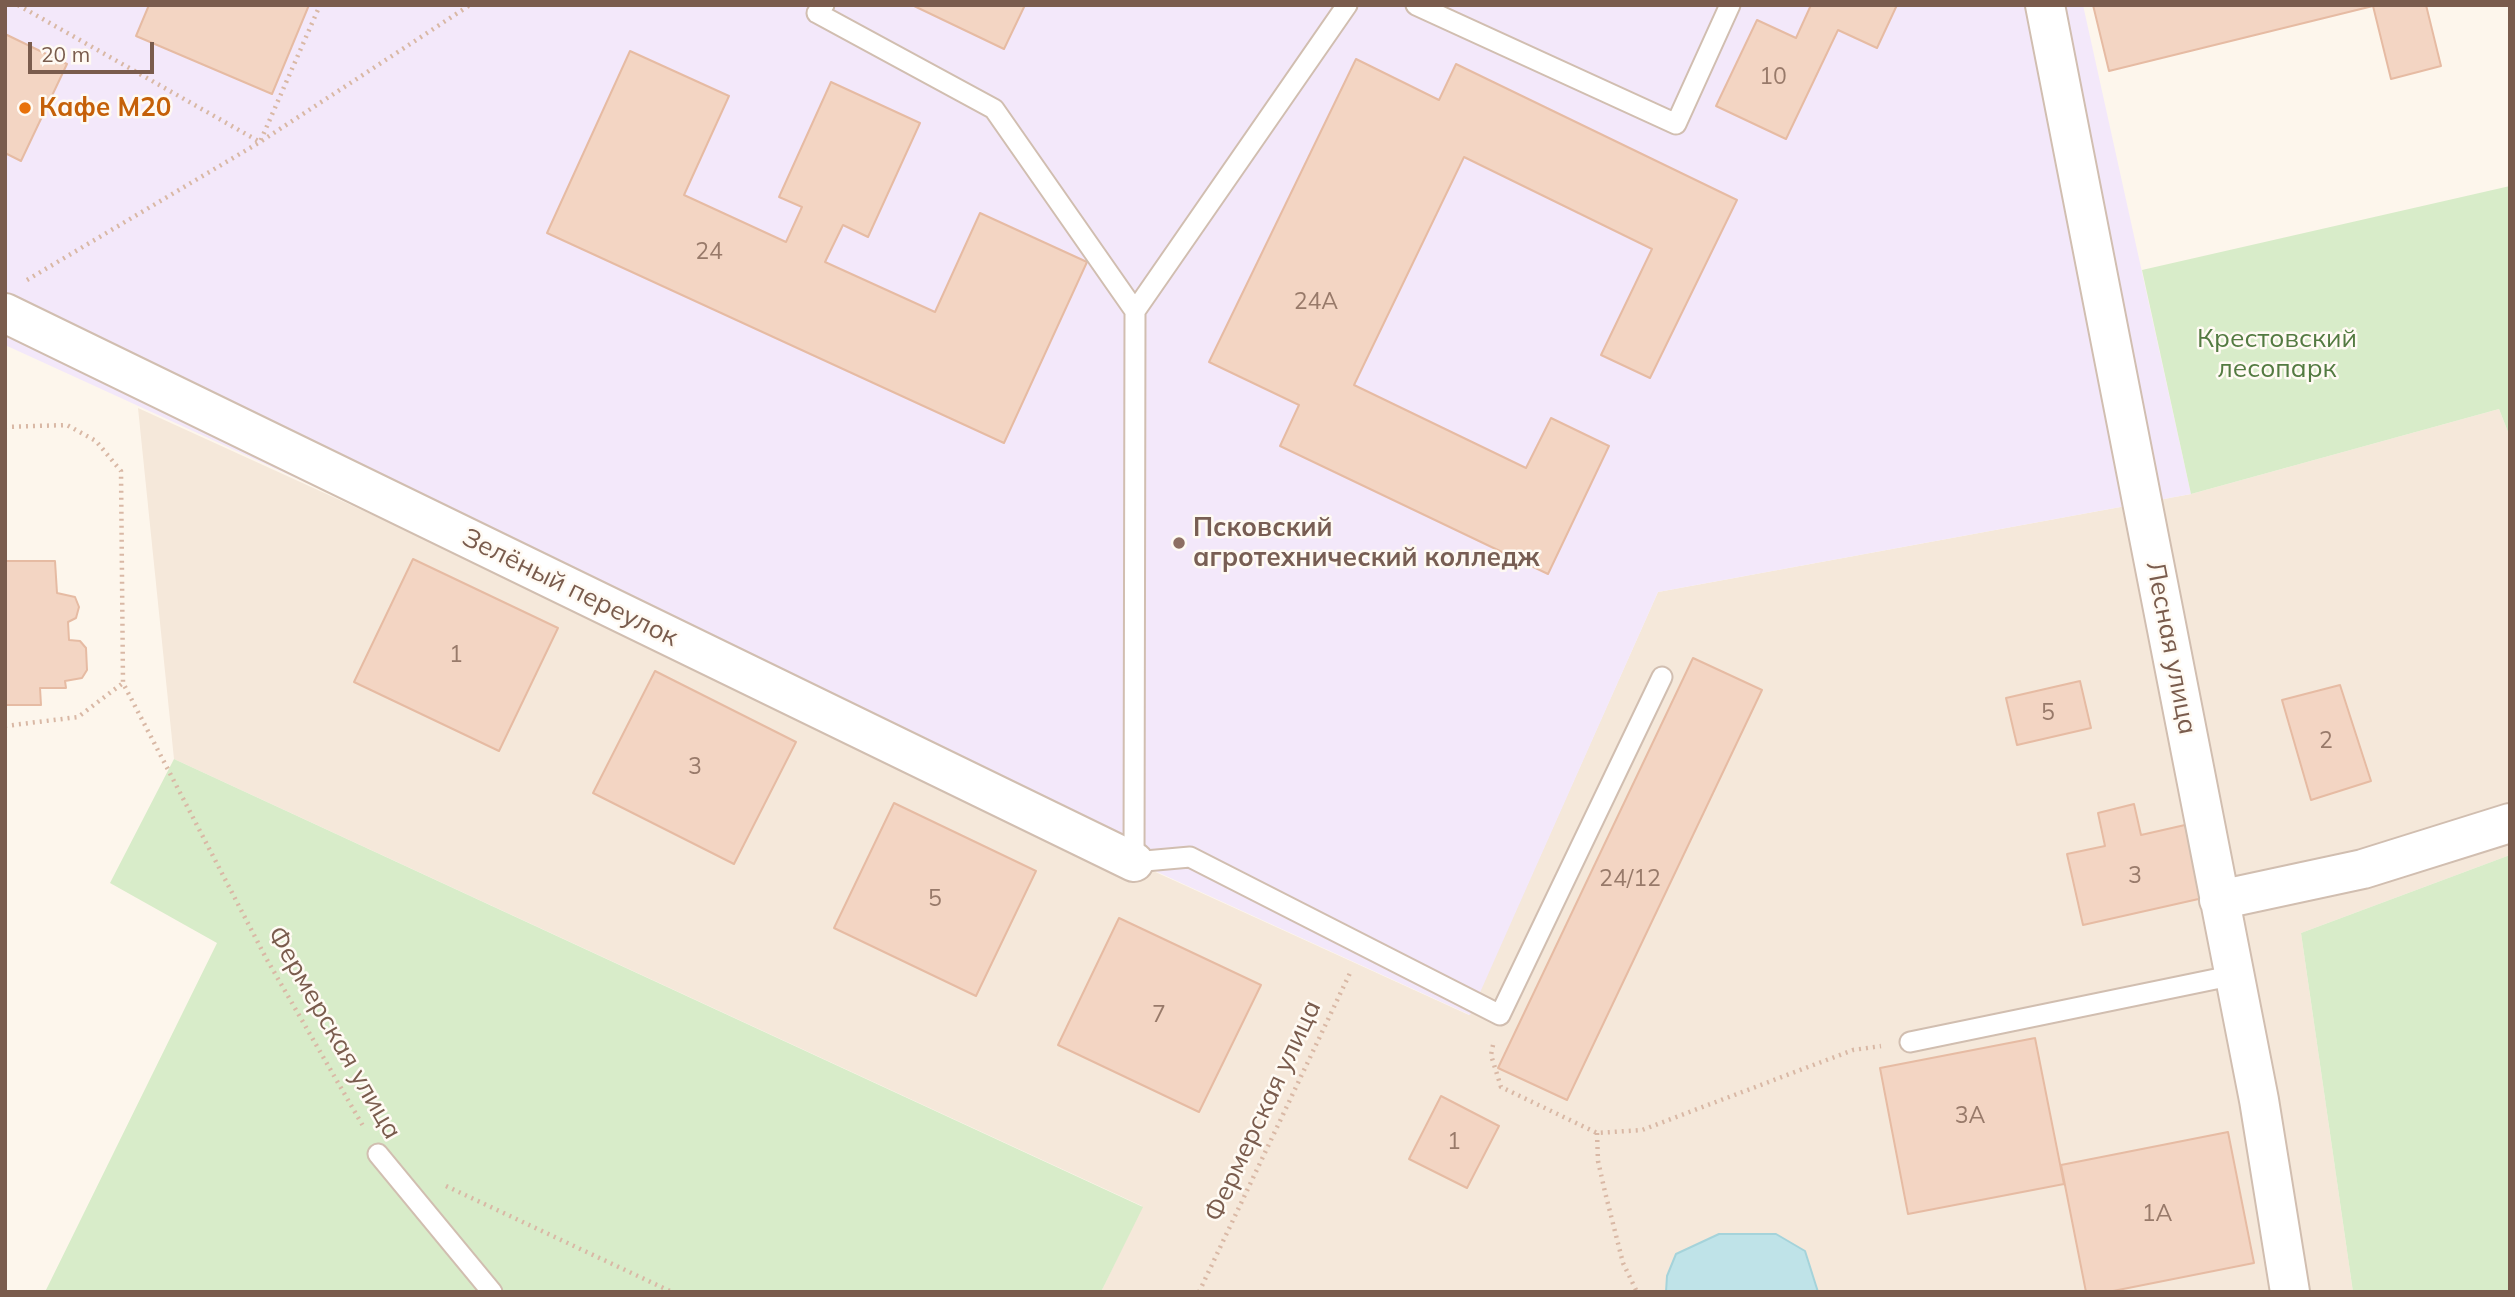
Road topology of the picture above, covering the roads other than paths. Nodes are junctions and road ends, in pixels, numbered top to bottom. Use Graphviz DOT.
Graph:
graph roads {
  1 [pos="824,5"];
  2 [pos="1347,5"];
  3 [pos="1416,5"];
  4 [pos="1730,5"];
  5 [pos="2045,5"];
  6 [pos="11,299"];
  7 [pos="1135,311"];
  8 [pos="1662,677"];
  9 [pos="2510,823"];
  10 [pos="1134,862"];
  11 [pos="2219,900"];
  12 [pos="2235,975"];
  13 [pos="1910,1042"];
  14 [pos="378,1154"];
  15 [pos="492,1292"];
  16 [pos="2290,1292"];
  1 -- 7 [label="lane"];
  2 -- 7 [label="lane"];
  3 -- 4 [label="lane"];
  5 -- 11 [label="street, Лесная улица"];
  6 -- 10 [label="street, Зелёный переулок"];
  7 -- 10 [label="lane"];
  8 -- 10 [label="lane"];
  9 -- 11 [label="street"];
  11 -- 12 [label="street, Лесная улица"];
  12 -- 13 [label="lane"];
  12 -- 16 [label="street, Лесная улица"];
  14 -- 15 [label="lane"];
}
